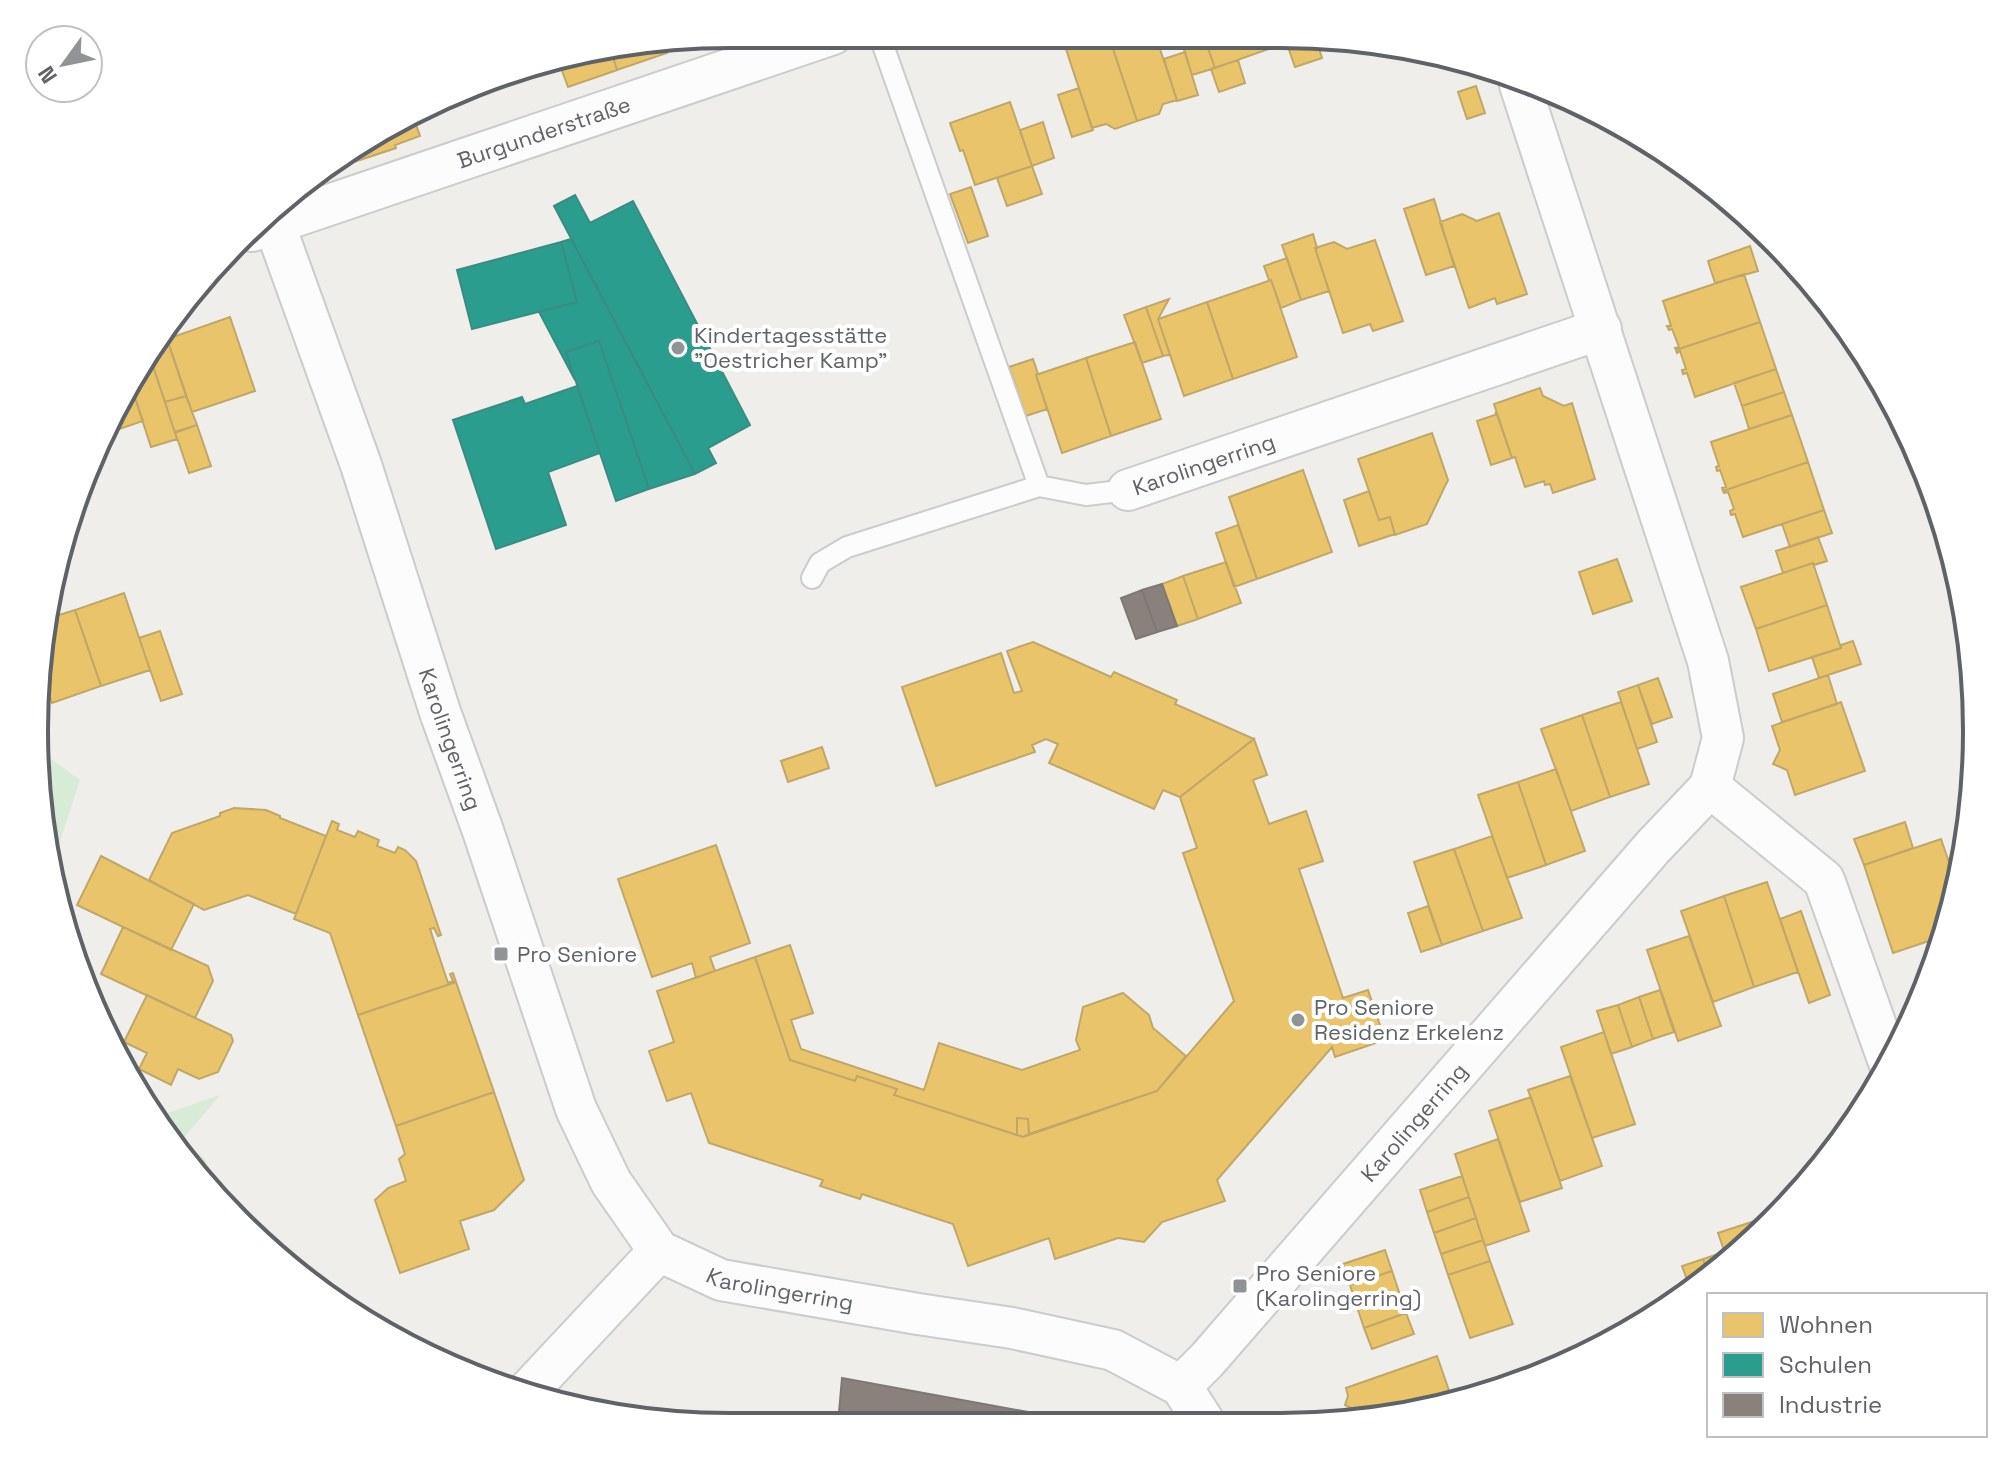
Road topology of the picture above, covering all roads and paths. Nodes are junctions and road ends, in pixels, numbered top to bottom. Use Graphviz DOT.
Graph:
graph roads {
  1 [pos="791,48"];
  2 [pos="884,48"];
  3 [pos="1523,93"];
  4 [pos="278,219"];
  5 [pos="268,228"];
  6 [pos="1601,329"];
  7 [pos="1039,486"];
  8 [pos="1128,490"];
  9 [pos="812,578"];
  10 [pos="1710,787"];
  11 [pos="1884,1049"];
  12 [pos="659,1251"];
  13 [pos="534,1384"];
  14 [pos="1181,1386"];
  15 [pos="1198,1413"];
  1 -- 4 [label="street, Burgunderstraße"];
  2 -- 7 [label="lane"];
  3 -- 6 [label="street, Karolingerring"];
  5 -- 12 [label="street, Karolingerring"];
  6 -- 8 [label="street, Karolingerring"];
  6 -- 10 [label="street, Karolingerring"];
  7 -- 8 [label="lane, Karolingerring"];
  7 -- 9 [label="lane, Karolingerring"];
  10 -- 11 [label="street"];
  10 -- 14 [label="street, Karolingerring"];
  12 -- 13 [label="street"];
  12 -- 14 [label="street, Karolingerring"];
  14 -- 15 [label="street, Karolingerring"];
}
